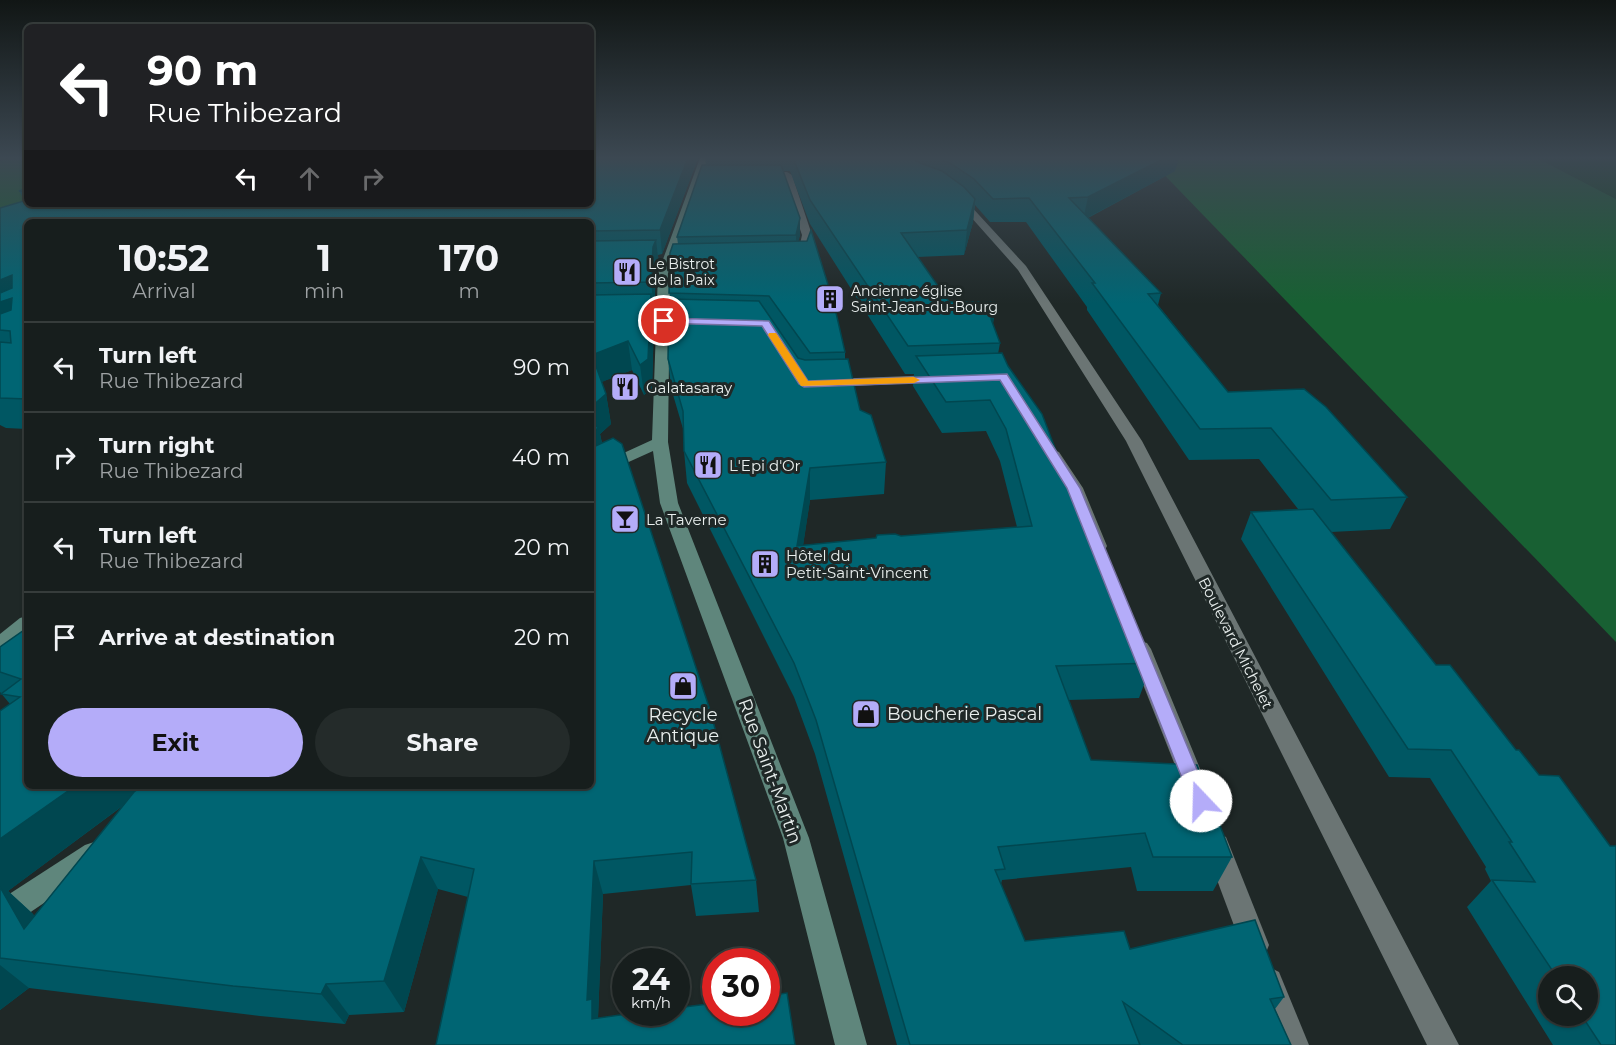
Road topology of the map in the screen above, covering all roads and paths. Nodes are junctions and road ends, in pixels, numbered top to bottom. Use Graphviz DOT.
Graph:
graph roads {
  1 [pos="691,207"];
  2 [pos="798,207"];
  3 [pos="966,207"];
  4 [pos="780,258"];
  5 [pos="957,378"];
  6 [pos="816,384"];
  7 [pos="1044,440"];
  8 [pos="660,441"];
  9 [pos="594,473"];
  10 [pos="1105,564"];
  11 [pos="24,626"];
  12 [pos="1132,629"];
  13 [pos="0,646"];
  14 [pos="1202,803"];
  15 [pos="1210,825"];
  16 [pos="114,841"];
  17 [pos="0,916"];
  18 [pos="851,1045"];
  19 [pos="1293,1045"];
  20 [pos="1443,1045"];
  1 -- 8 [label="main road, Rue Saint-Martin"];
  2 -- 4 [label="street"];
  3 -- 20 [label="street, Boulevard Michelet"];
  5 -- 6 [label="street"];
  7 -- 10 [label="street"];
  8 -- 9 [label="main road"];
  8 -- 18 [label="main road, Rue Saint-Martin"];
  11 -- 13 [label="main road"];
  12 -- 14 [label="street"];
  15 -- 19 [label="street"];
  16 -- 17 [label="main road"];
}
